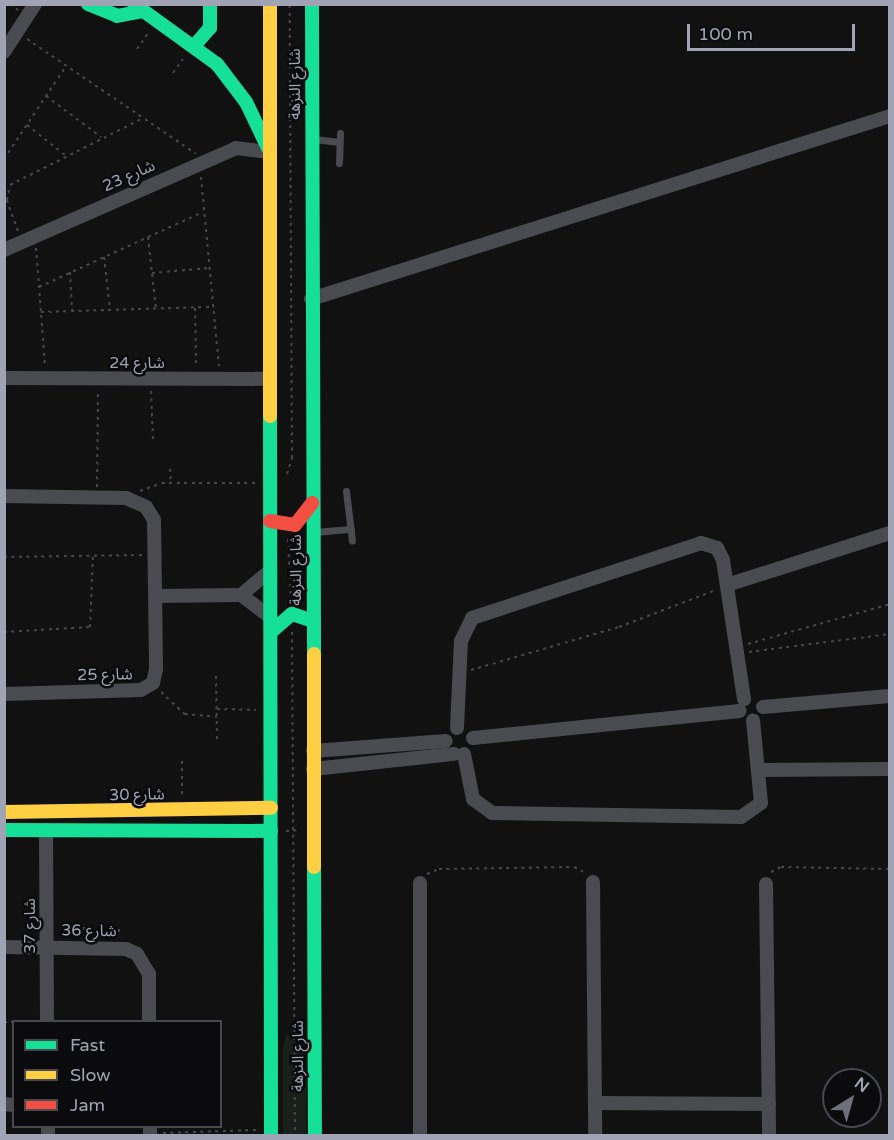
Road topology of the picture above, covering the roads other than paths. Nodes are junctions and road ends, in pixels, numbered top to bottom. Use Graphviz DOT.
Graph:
graph roads {
  1 [pos="35,4"];
  2 [pos="88,4"];
  3 [pos="210,4"];
  4 [pos="270,4"];
  5 [pos="312,4"];
  6 [pos="139,8"];
  7 [pos="195,45"];
  8 [pos="4,52"];
  9 [pos="890,116"];
  10 [pos="339,133"];
  11 [pos="312,139"];
  12 [pos="339,142"];
  13 [pos="270,152"];
  14 [pos="339,163"];
  15 [pos="4,250"];
  16 [pos="311,299"];
  17 [pos="4,378"];
  18 [pos="270,380"];
  19 [pos="346,491"];
  20 [pos="4,496"];
  21 [pos="312,503"];
  22 [pos="270,522"];
  23 [pos="351,529"];
  24 [pos="313,532"];
  25 [pos="890,533"];
  26 [pos="352,541"];
  27 [pos="270,571"];
  28 [pos="727,585"];
  29 [pos="241,595"];
  30 [pos="155,596"];
  31 [pos="270,617"];
  32 [pos="313,621"];
  33 [pos="270,632"];
  34 [pos="4,694"];
  35 [pos="890,696"];
  36 [pos="742,705"];
  37 [pos="763,707"];
  38 [pos="753,720"];
  39 [pos="457,728"];
  40 [pos="472,738"];
  41 [pos="446,741"];
  42 [pos="313,752"];
  43 [pos="459,754"];
  44 [pos="313,769"];
  45 [pos="890,769"];
  46 [pos="759,770"];
  47 [pos="271,808"];
  48 [pos="233,809"];
  49 [pos="4,812"];
  50 [pos="4,830"];
  51 [pos="46,830"];
  52 [pos="234,831"];
  53 [pos="271,831"];
  54 [pos="592,882"];
  55 [pos="420,883"];
  56 [pos="766,884"];
  57 [pos="4,947"];
  58 [pos="46,947"];
  59 [pos="47,1020"];
  60 [pos="149,1020"];
  61 [pos="595,1103"];
  62 [pos="769,1104"];
  63 [pos="271,1132"];
  64 [pos="315,1136"];
  65 [pos="420,1136"];
  66 [pos="595,1136"];
  67 [pos="769,1136"];
  1 -- 8 [label="street"];
  2 -- 6 [label="main road"];
  3 -- 7 [label="main road"];
  4 -- 13 [label="main road, شارع النزهة"];
  5 -- 11 [label="main road, شارع النزهة"];
  6 -- 7 [label="main road"];
  7 -- 13 [label="main road"];
  9 -- 16 [label="street"];
  10 -- 12 [label="lane"];
  11 -- 12 [label="lane"];
  11 -- 16 [label="main road, شارع النزهة"];
  12 -- 14 [label="lane"];
  13 -- 15 [label="street, شارع 23"];
  13 -- 18 [label="main road, شارع النزهة"];
  16 -- 21 [label="main road, شارع النزهة"];
  17 -- 18 [label="street, شارع 24"];
  18 -- 22 [label="main road, شارع النزهة"];
  19 -- 23 [label="lane"];
  20 -- 30 [label="street, شارع 25"];
  21 -- 22 [label="main road"];
  21 -- 24 [label="main road, شارع النزهة"];
  22 -- 27 [label="main road, شارع النزهة"];
  23 -- 24 [label="lane"];
  23 -- 26 [label="lane"];
  24 -- 32 [label="main road, شارع النزهة"];
  25 -- 28 [label="street"];
  27 -- 29 [label="street"];
  27 -- 31 [label="main road, شارع النزهة"];
  28 -- 36 [label="street"];
  28 -- 39 [label="street"];
  29 -- 30 [label="street"];
  29 -- 31 [label="street"];
  30 -- 34 [label="street, شارع 25"];
  31 -- 33 [label="main road, شارع النزهة"];
  32 -- 33 [label="main road"];
  32 -- 42 [label="main road, شارع النزهة"];
  33 -- 47 [label="main road, شارع النزهة"];
  35 -- 37 [label="street"];
  36 -- 37 [label="street"];
  36 -- 38 [label="street"];
  36 -- 40 [label="street"];
  37 -- 38 [label="street"];
  38 -- 46 [label="street"];
  39 -- 40 [label="street"];
  39 -- 41 [label="street"];
  40 -- 43 [label="street"];
  41 -- 42 [label="street"];
  41 -- 43 [label="street"];
  42 -- 44 [label="main road, شارع النزهة"];
  43 -- 44 [label="street"];
  43 -- 46 [label="street"];
  44 -- 64 [label="main road, شارع النزهة"];
  45 -- 46 [label="street"];
  47 -- 48 [label="main road, شارع 30"];
  47 -- 53 [label="main road, شارع النزهة"];
  48 -- 49 [label="main road, شارع 30"];
  48 -- 52 [label="main road"];
  50 -- 51 [label="main road"];
  51 -- 52 [label="main road"];
  51 -- 58 [label="street, شارع 37"];
  52 -- 53 [label="main road"];
  53 -- 63 [label="main road, شارع النزهة"];
  54 -- 61 [label="street"];
  55 -- 65 [label="street"];
  56 -- 62 [label="street"];
  57 -- 58 [label="street, شارع 36"];
  58 -- 59 [label="street, شارع 37"];
  58 -- 60 [label="street, شارع 36"];
  61 -- 62 [label="street"];
  61 -- 66 [label="street"];
  62 -- 67 [label="street"];
}
